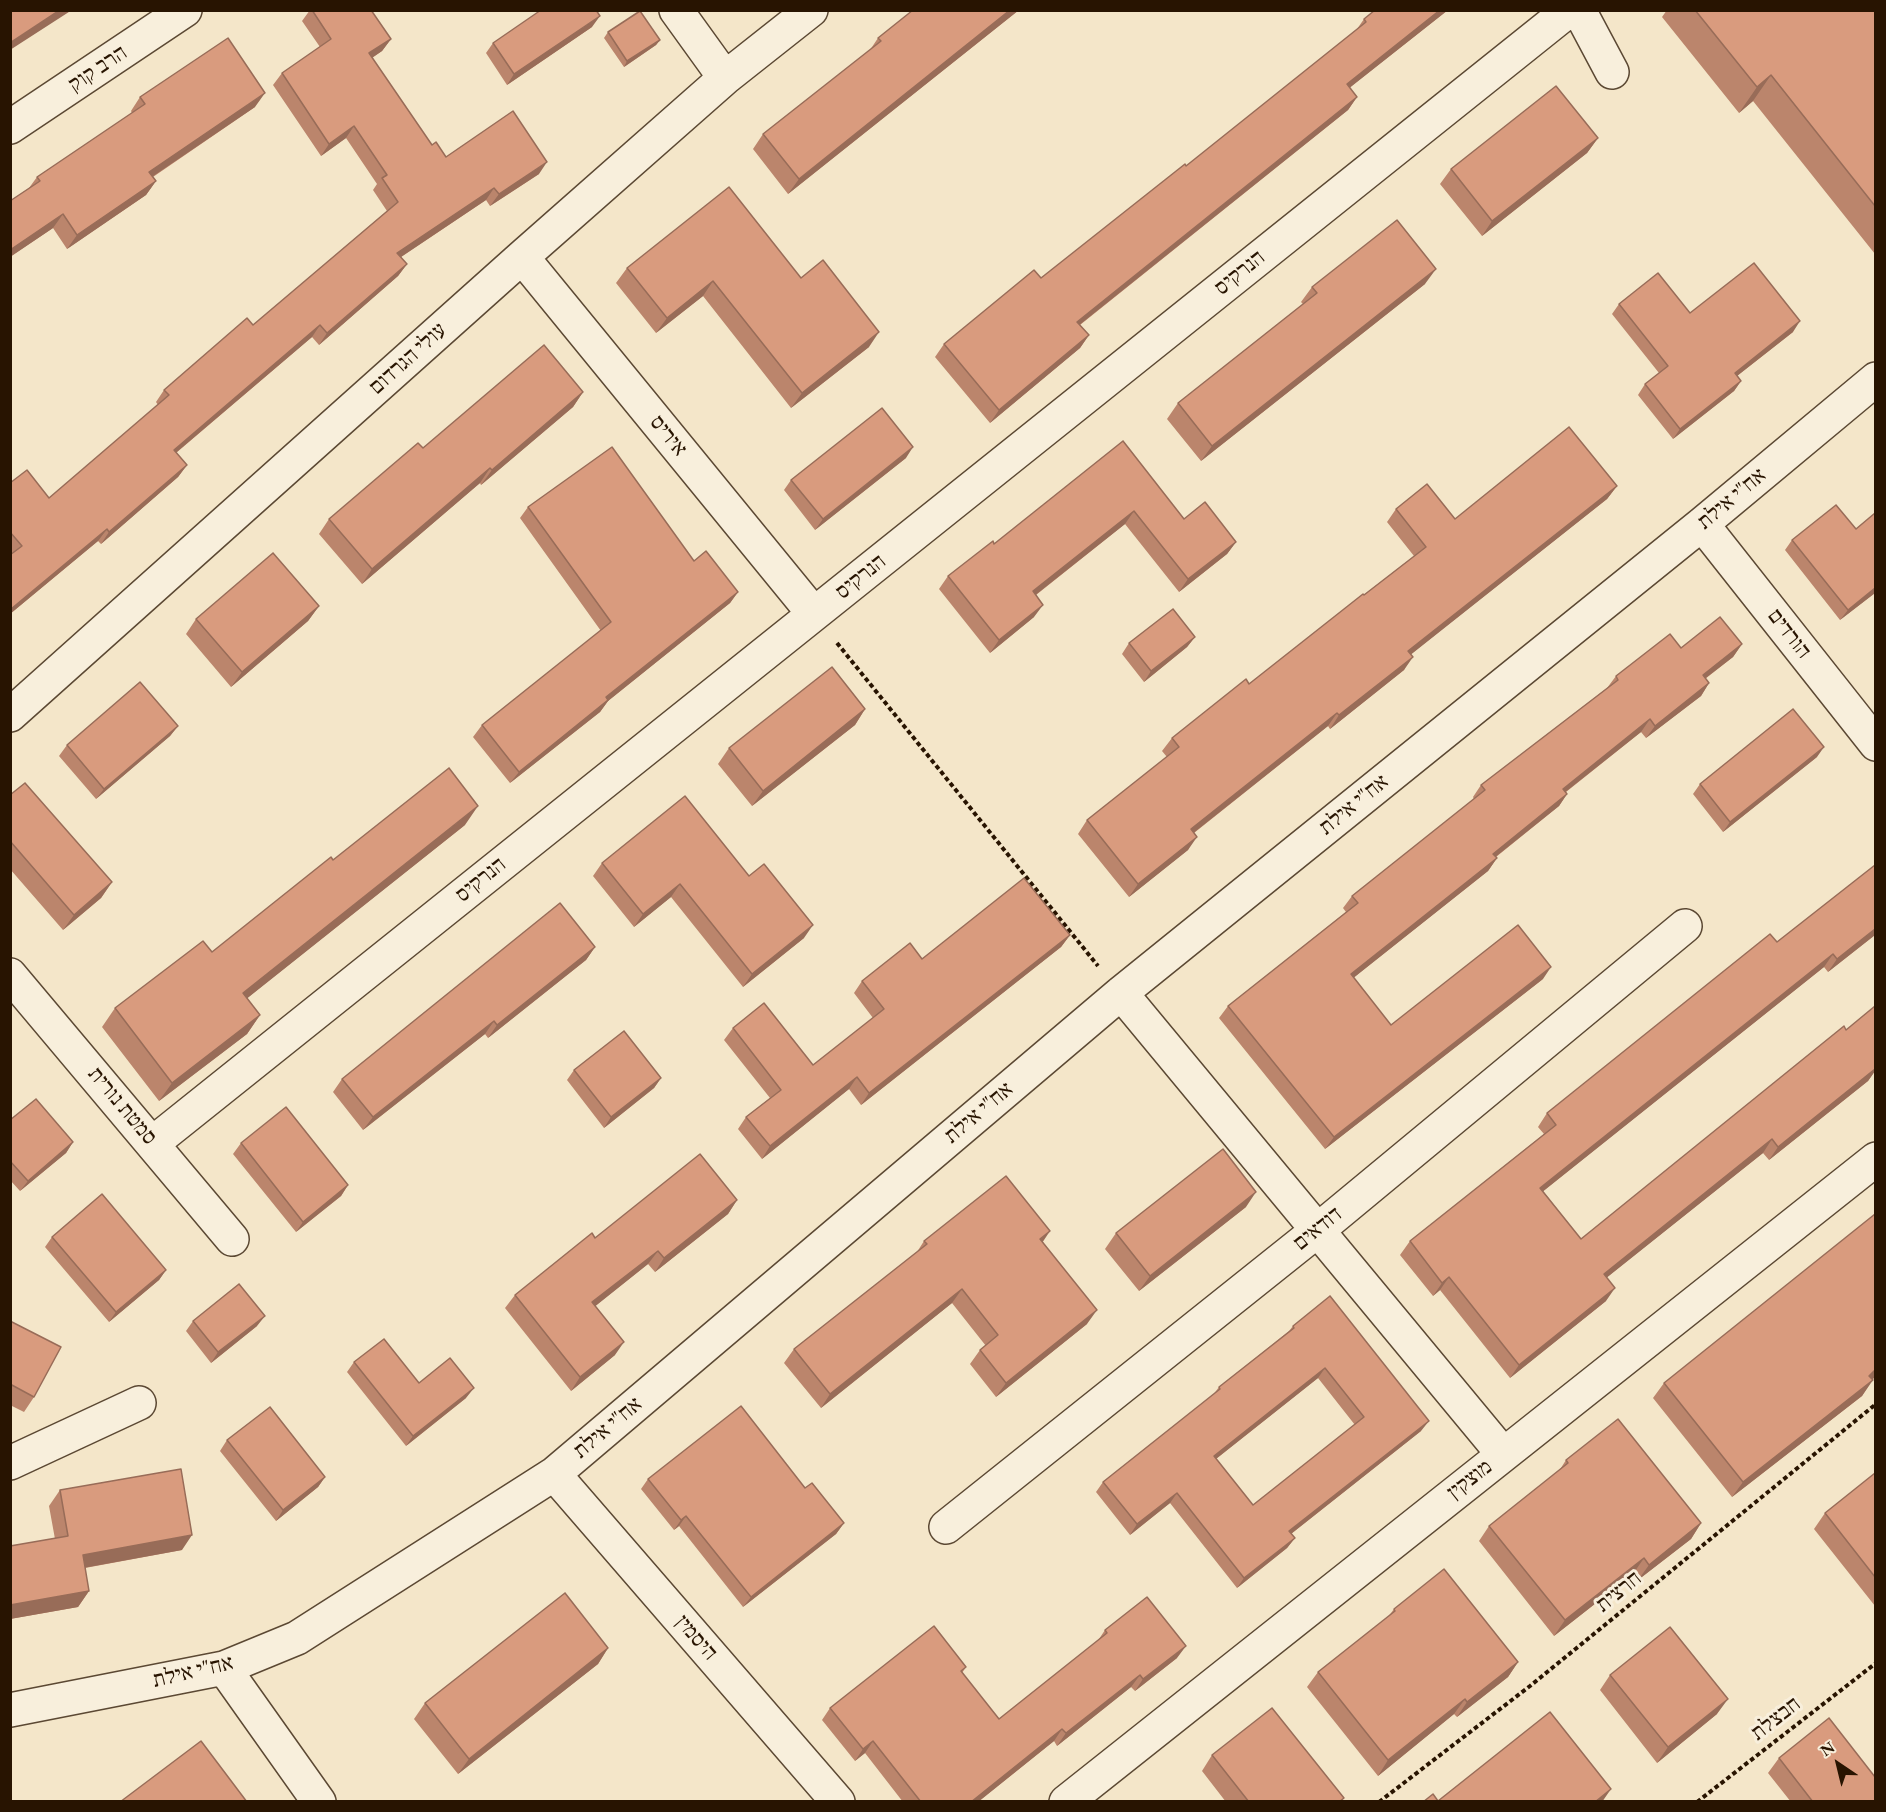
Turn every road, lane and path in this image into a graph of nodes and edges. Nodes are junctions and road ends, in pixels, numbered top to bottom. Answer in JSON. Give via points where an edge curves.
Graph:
{"nodes":[{"id":1,"x":184,"y":10,"type":"edge"},
{"id":2,"x":676,"y":10,"type":"edge"},
{"id":3,"x":811,"y":10,"type":"edge"},
{"id":4,"x":1569,"y":10,"type":"edge"},
{"id":5,"x":1579,"y":10,"type":"edge"},
{"id":6,"x":1612,"y":72,"type":"dead end"},
{"id":7,"x":725,"y":78,"type":"junction"},
{"id":8,"x":10,"y":127,"type":"edge"},
{"id":9,"x":522,"y":257,"type":"junction"},
{"id":10,"x":1875,"y":379,"type":"edge"},
{"id":11,"x":1702,"y":524,"type":"junction"},
{"id":12,"x":814,"y":614,"type":"junction"},
{"id":13,"x":10,"y":715,"type":"edge"},
{"id":14,"x":1875,"y":744,"type":"edge"},
{"id":15,"x":1685,"y":926,"type":"dead end"},
{"id":16,"x":10,"y":975,"type":"edge"},
{"id":17,"x":1121,"y":993,"type":"junction"},
{"id":18,"x":153,"y":1143,"type":"junction"},
{"id":19,"x":1875,"y":1159,"type":"edge"},
{"id":20,"x":1317,"y":1230,"type":"junction"},
{"id":21,"x":232,"y":1239,"type":"dead end"},
{"id":22,"x":139,"y":1403,"type":"dead end"},
{"id":23,"x":1875,"y":1404,"type":"edge"},
{"id":24,"x":1503,"y":1454,"type":"junction"},
{"id":25,"x":10,"y":1463,"type":"edge"},
{"id":26,"x":554,"y":1474,"type":"junction"},
{"id":27,"x":946,"y":1527,"type":"dead end"},
{"id":28,"x":1875,"y":1663,"type":"edge"},
{"id":29,"x":224,"y":1668,"type":"junction"},
{"id":30,"x":10,"y":1710,"type":"edge"},
{"id":31,"x":318,"y":1802,"type":"edge"},
{"id":32,"x":838,"y":1802,"type":"edge"},
{"id":33,"x":1066,"y":1802,"type":"edge"},
{"id":34,"x":1379,"y":1802,"type":"edge"},
{"id":35,"x":1696,"y":1802,"type":"edge"}],
"edges":[{"from":1,"to":8,"type":"street","name":"הרב קוק"},
{"from":2,"to":7,"type":"street"},
{"from":3,"to":7,"type":"street","name":"עולי הגרדום"},
{"from":4,"to":12,"type":"street","name":"הנרקיס"},
{"from":5,"to":6,"type":"street"},
{"from":7,"to":9,"type":"street","name":"עולי הגרדום"},
{"from":9,"to":12,"type":"street","name":"איריס"},
{"from":9,"to":13,"type":"street","name":"עולי הגרדום"},
{"from":10,"to":11,"type":"street","name":"אח\"י אילת"},
{"from":11,"to":14,"type":"street","name":"הורדים"},
{"from":11,"to":17,"type":"street","name":"אח\"י אילת"},
{"from":12,"to":17,"type":"path"},
{"from":12,"to":18,"type":"street","name":"הנרקיס"},
{"from":15,"to":20,"type":"street","name":"דודאים"},
{"from":16,"to":18,"type":"street","name":"סמטת נורית"},
{"from":17,"to":20,"type":"street"},
{"from":17,"to":26,"type":"street","name":"אח\"י אילת"},
{"from":18,"to":21,"type":"street","name":"סמטת נורית"},
{"from":19,"to":24,"type":"street","name":"מוצקין"},
{"from":20,"to":24,"type":"street"},
{"from":20,"to":27,"type":"street","name":"דודאים"},
{"from":22,"to":25,"type":"street"},
{"from":23,"to":34,"type":"path","name":"חרצית","via":[[1530,1686]]},
{"from":24,"to":33,"type":"street","name":"מוצקין"},
{"from":26,"to":29,"type":"street","name":"אח\"י אילת","via":[[297,1638]]},
{"from":26,"to":32,"type":"street","name":"היסמין"},
{"from":28,"to":35,"type":"path","name":"חבצלת"},
{"from":29,"to":30,"type":"street","name":"אח\"י אילת"},
{"from":29,"to":31,"type":"street"}]}
